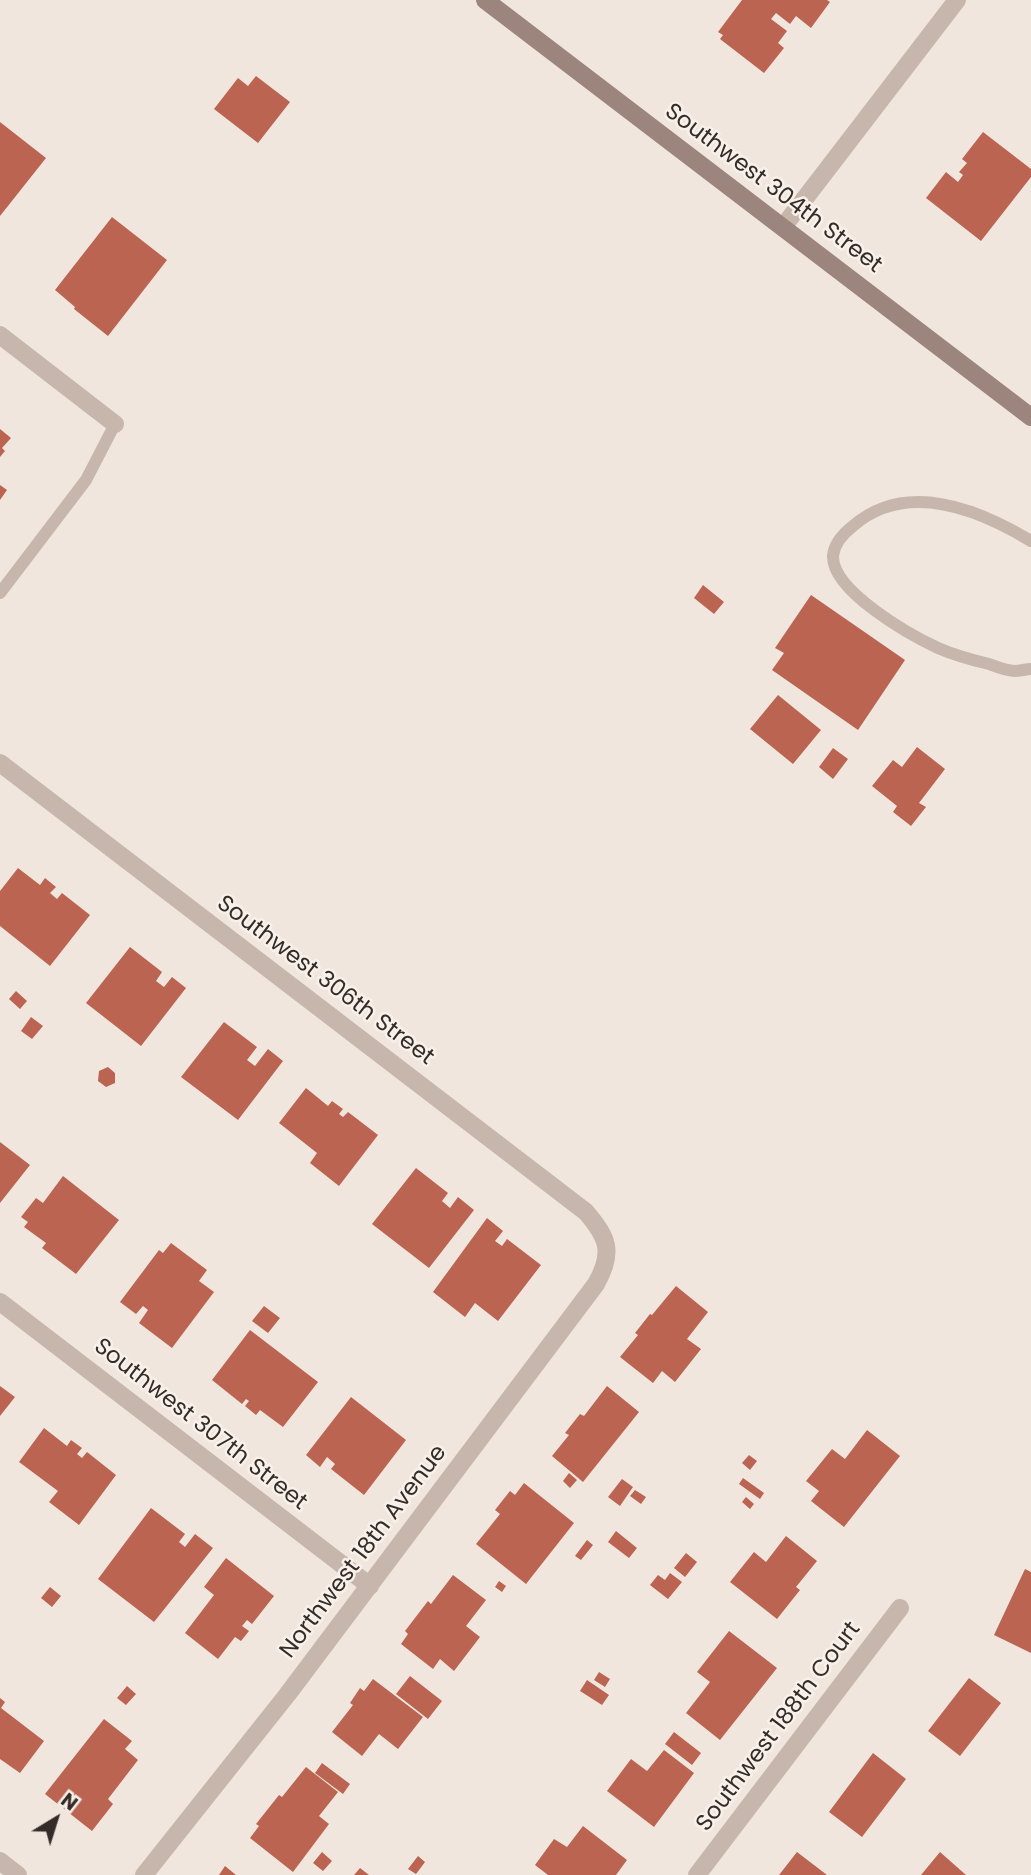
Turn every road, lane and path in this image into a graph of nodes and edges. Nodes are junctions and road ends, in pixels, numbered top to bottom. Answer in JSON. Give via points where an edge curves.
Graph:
{"nodes":[{"id":1,"x":485,"y":0,"type":"edge"},
{"id":2,"x":957,"y":0,"type":"edge"},
{"id":3,"x":783,"y":227,"type":"junction"},
{"id":4,"x":0,"y":335,"type":"edge"},
{"id":5,"x":1031,"y":417,"type":"edge"},
{"id":6,"x":115,"y":424,"type":"joint"},
{"id":7,"x":1031,"y":541,"type":"edge"},
{"id":8,"x":0,"y":593,"type":"edge"},
{"id":9,"x":1031,"y":668,"type":"edge"},
{"id":10,"x":0,"y":763,"type":"edge"},
{"id":11,"x":607,"y":1249,"type":"joint"},
{"id":12,"x":0,"y":1302,"type":"edge"},
{"id":13,"x":370,"y":1586,"type":"junction"},
{"id":14,"x":900,"y":1608,"type":"dead end"},
{"id":15,"x":0,"y":1861,"type":"edge"},
{"id":16,"x":18,"y":1875,"type":"edge"},
{"id":17,"x":144,"y":1875,"type":"edge"},
{"id":18,"x":697,"y":1875,"type":"edge"}],
"edges":[{"from":1,"to":3,"type":"street","name":"Southwest 304th Street"},
{"from":2,"to":3,"type":"street"},
{"from":3,"to":5,"type":"street","name":"Southwest 304th Street"},
{"from":4,"to":6,"type":"street"},
{"from":6,"to":8,"type":"lane","via":[[86,480]]},
{"from":7,"to":9,"type":"lane","via":[[965,509],[902,501],[863,517],[841,536],[833,555],[837,576],[895,625],[978,661],[1014,671]]},
{"from":10,"to":11,"type":"street","name":"Southwest 306th Street","via":[[586,1212],[601,1231]]},
{"from":11,"to":13,"type":"street","name":"Northwest 18th Avenue","via":[[606,1267],[596,1284]]},
{"from":12,"to":13,"type":"street","name":"Southwest 307th Street"},
{"from":13,"to":17,"type":"street","name":"Northwest 18th Avenue"},
{"from":14,"to":18,"type":"street","name":"Southwest 188th Court"},
{"from":15,"to":16,"type":"street"}]}
